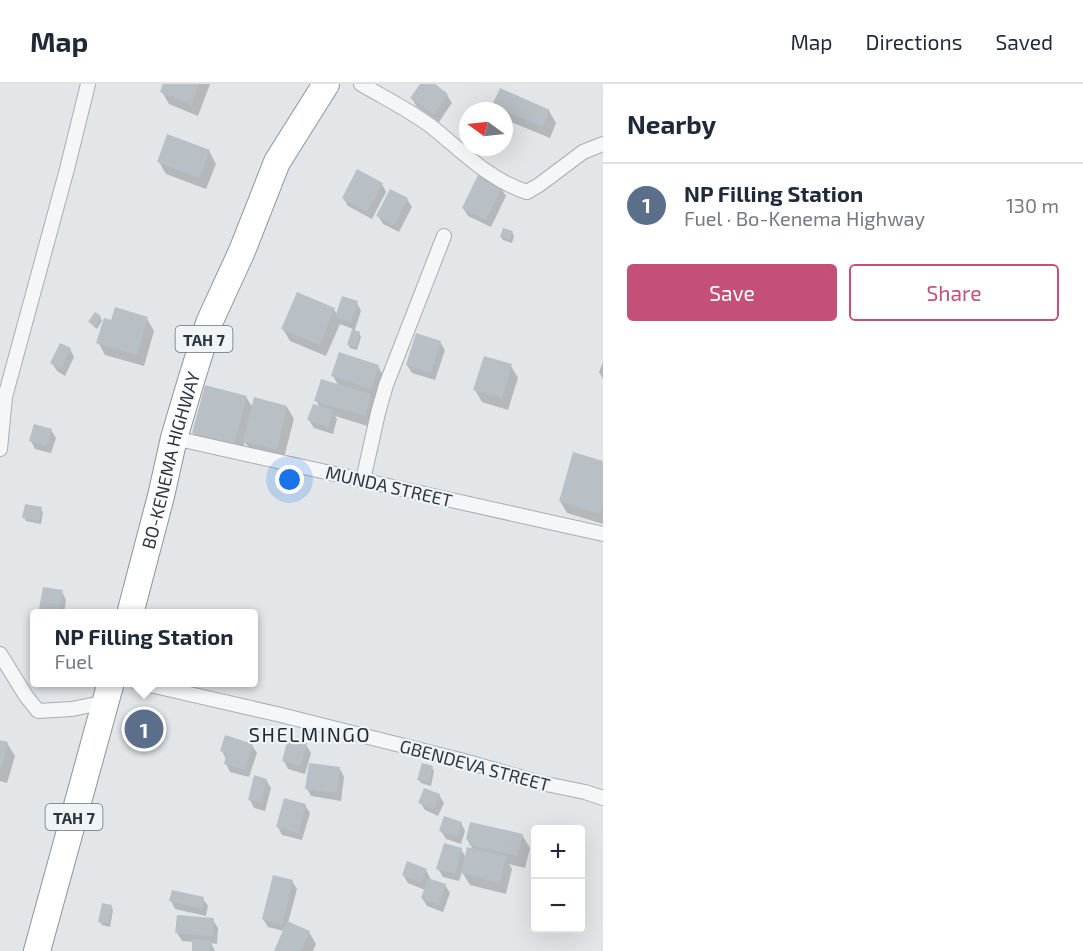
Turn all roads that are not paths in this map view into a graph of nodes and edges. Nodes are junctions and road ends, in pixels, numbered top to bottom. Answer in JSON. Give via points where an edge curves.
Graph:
{"nodes":[{"id":1,"x":88,"y":84,"type":"edge"},
{"id":2,"x":326,"y":84,"type":"edge"},
{"id":3,"x":361,"y":84,"type":"edge"},
{"id":4,"x":603,"y":144,"type":"edge"},
{"id":5,"x":444,"y":236,"type":"dead end"},
{"id":6,"x":174,"y":438,"type":"junction"},
{"id":7,"x":0,"y":449,"type":"edge"},
{"id":8,"x":363,"y":480,"type":"junction"},
{"id":9,"x":603,"y":534,"type":"edge"},
{"id":10,"x":131,"y":609,"type":"edge"},
{"id":11,"x":0,"y":654,"type":"edge"},
{"id":12,"x":159,"y":687,"type":"edge"},
{"id":13,"x":109,"y":692,"type":"edge"},
{"id":14,"x":603,"y":798,"type":"edge"},
{"id":15,"x":37,"y":951,"type":"edge"}],
"edges":[{"from":1,"to":7,"type":"street","via":[[5,397]]},
{"from":2,"to":6,"type":"highway","name":"BO-KENEMA HIGHWAY","number":"TAH 7","via":[[277,162],[209,323]]},
{"from":3,"to":4,"type":"street","via":[[430,126],[473,162],[510,186],[527,192],[583,152]]},
{"from":5,"to":8,"type":"street","via":[[386,385]]},
{"from":6,"to":8,"type":"street","name":"MUNDA STREET"},
{"from":6,"to":10,"type":"highway","name":"BO-KENEMA HIGHWAY","number":"TAH 7"},
{"from":8,"to":9,"type":"street","name":"MUNDA STREET"},
{"from":11,"to":13,"type":"street","via":[[38,711],[72,709]]},
{"from":12,"to":14,"type":"street","name":"GBENDEVA STREET"},
{"from":13,"to":15,"type":"highway","number":"TAH 7"}]}
